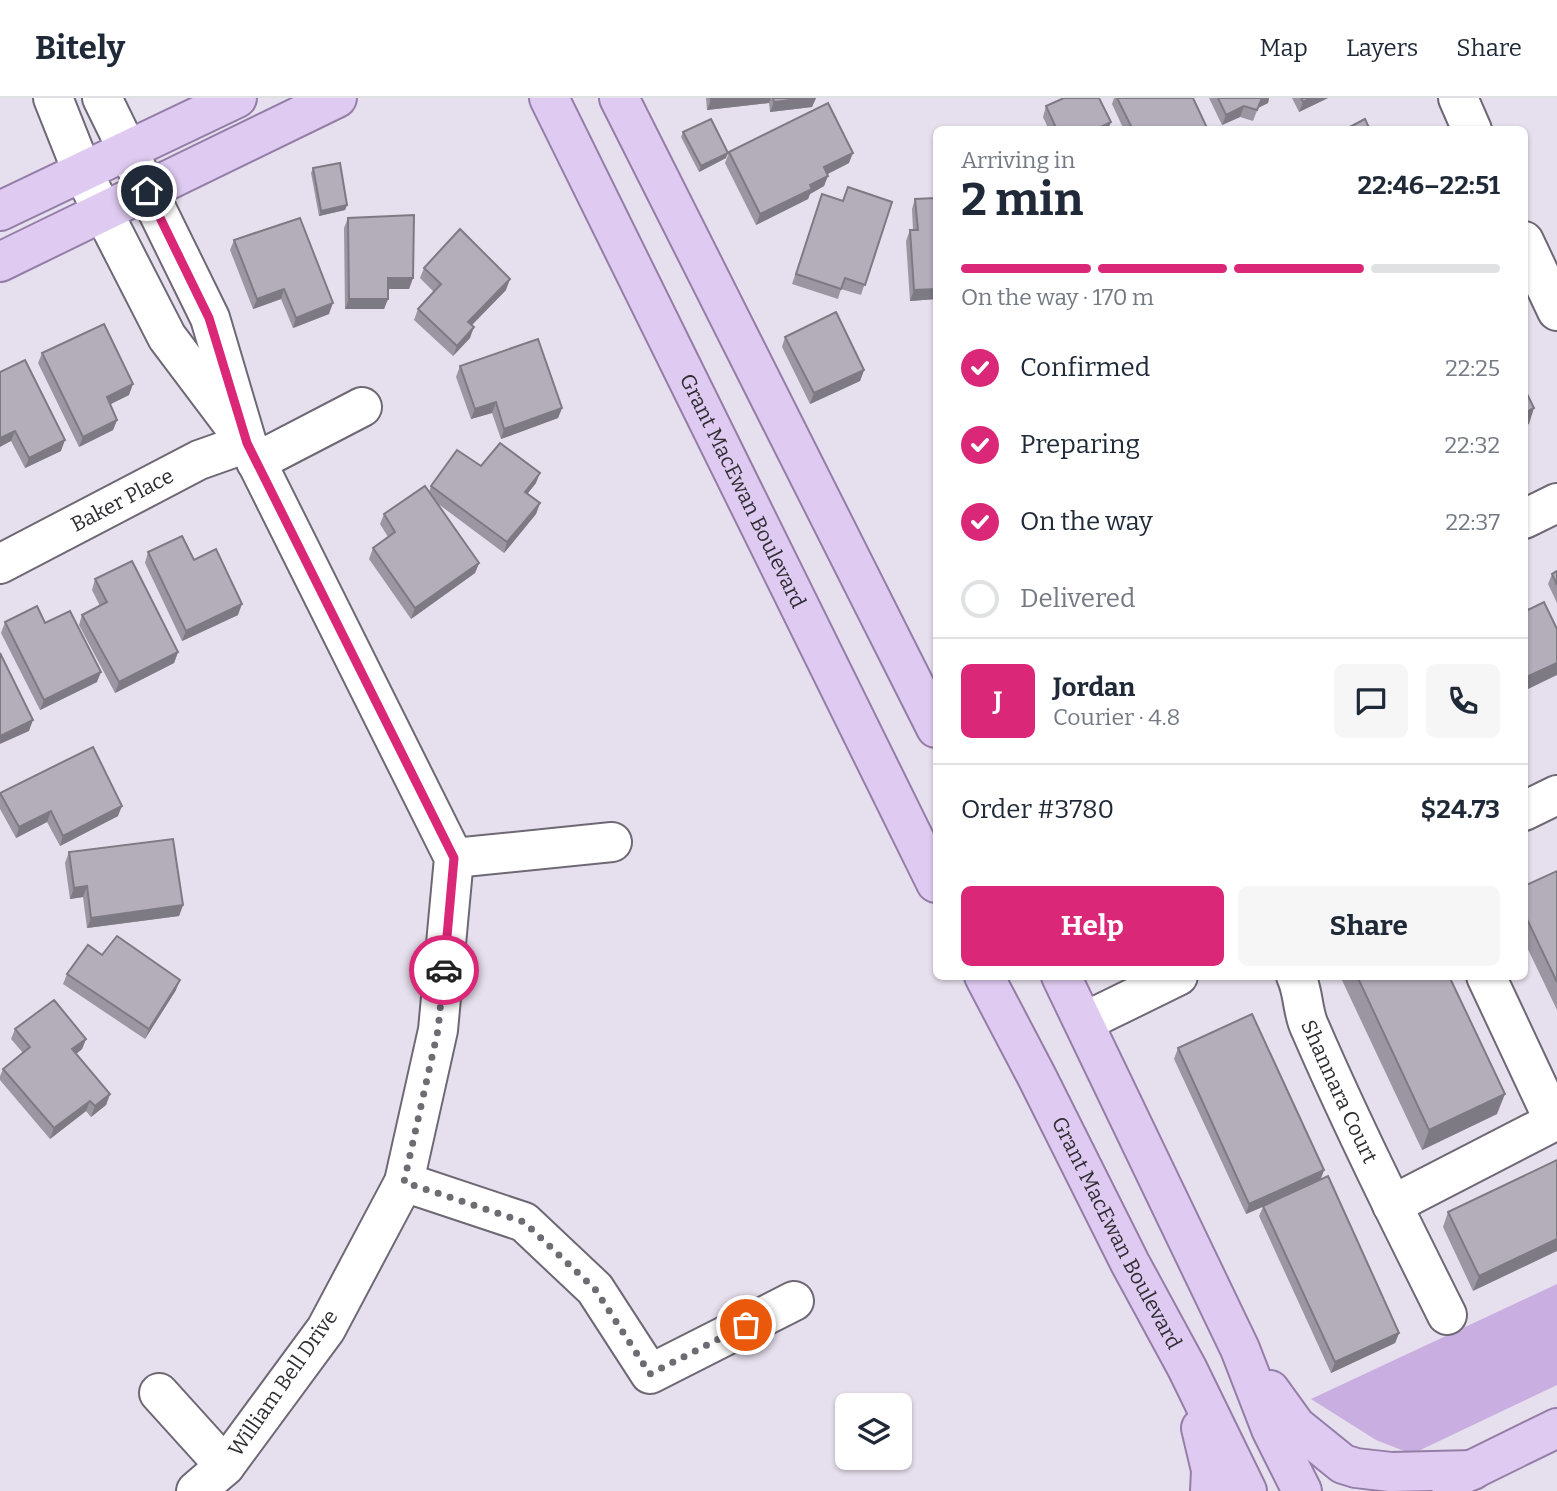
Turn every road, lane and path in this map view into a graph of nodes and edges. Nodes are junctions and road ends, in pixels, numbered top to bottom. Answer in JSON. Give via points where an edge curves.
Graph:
{"nodes":[{"id":1,"x":53,"y":98,"type":"edge"},
{"id":2,"x":102,"y":98,"type":"edge"},
{"id":3,"x":237,"y":98,"type":"edge"},
{"id":4,"x":337,"y":98,"type":"edge"},
{"id":5,"x":550,"y":98,"type":"edge"},
{"id":6,"x":619,"y":98,"type":"edge"},
{"id":7,"x":1458,"y":98,"type":"edge"},
{"id":8,"x":1470,"y":126,"type":"edge"},
{"id":9,"x":128,"y":150,"type":"junction"},
{"id":10,"x":82,"y":171,"type":"junction"},
{"id":11,"x":147,"y":191,"type":"junction"},
{"id":12,"x":0,"y":211,"type":"edge"},
{"id":13,"x":103,"y":212,"type":"junction"},
{"id":14,"x":1528,"y":249,"type":"edge"},
{"id":15,"x":0,"y":262,"type":"edge"},
{"id":16,"x":1557,"y":311,"type":"edge"},
{"id":17,"x":362,"y":407,"type":"dead end"},
{"id":18,"x":251,"y":452,"type":"junction"},
{"id":19,"x":1557,"y":503,"type":"edge"},
{"id":20,"x":1528,"y":517,"type":"edge"},
{"id":21,"x":0,"y":564,"type":"edge"},
{"id":22,"x":933,"y":723,"type":"edge"},
{"id":23,"x":1557,"y":795,"type":"edge"},
{"id":24,"x":1528,"y":809,"type":"edge"},
{"id":25,"x":612,"y":842,"type":"dead end"},
{"id":26,"x":454,"y":858,"type":"junction"},
{"id":27,"x":933,"y":877,"type":"edge"},
{"id":28,"x":986,"y":980,"type":"edge"},
{"id":29,"x":1063,"y":980,"type":"edge"},
{"id":30,"x":1170,"y":980,"type":"edge"},
{"id":31,"x":1269,"y":980,"type":"edge"},
{"id":32,"x":1298,"y":980,"type":"edge"},
{"id":33,"x":1488,"y":980,"type":"edge"},
{"id":34,"x":1084,"y":1022,"type":"junction"},
{"id":35,"x":1308,"y":1024,"type":"junction"},
{"id":36,"x":1555,"y":1121,"type":"edge"},
{"id":37,"x":404,"y":1182,"type":"junction"},
{"id":38,"x":1392,"y":1205,"type":"junction"},
{"id":39,"x":794,"y":1301,"type":"dead end"},
{"id":40,"x":1447,"y":1315,"type":"dead end"},
{"id":41,"x":1240,"y":1349,"type":"junction"},
{"id":42,"x":1187,"y":1368,"type":"junction"},
{"id":43,"x":159,"y":1394,"type":"dead end"},
{"id":44,"x":1557,"y":1428,"type":"edge"},
{"id":45,"x":225,"y":1466,"type":"junction"},
{"id":46,"x":1473,"y":1470,"type":"junction"},
{"id":47,"x":196,"y":1491,"type":"edge"},
{"id":48,"x":1210,"y":1491,"type":"edge"},
{"id":49,"x":1247,"y":1491,"type":"edge"},
{"id":50,"x":1301,"y":1491,"type":"edge"},
{"id":51,"x":1429,"y":1491,"type":"edge"}],
"edges":[{"from":1,"to":10,"type":"street"},
{"from":2,"to":9,"type":"street"},
{"from":3,"to":9,"type":"main road"},
{"from":4,"to":11,"type":"main road"},
{"from":5,"to":27,"type":"main road","name":"Grant MacEwan Boulevard"},
{"from":6,"to":22,"type":"main road"},
{"from":7,"to":8,"type":"street"},
{"from":9,"to":10,"type":"main road"},
{"from":9,"to":11,"type":"street"},
{"from":10,"to":12,"type":"main road"},
{"from":10,"to":13,"type":"street"},
{"from":11,"to":13,"type":"main road"},
{"from":11,"to":18,"type":"street","via":[[209,318]]},
{"from":13,"to":15,"type":"main road"},
{"from":13,"to":18,"type":"street","via":[[167,337]]},
{"from":14,"to":16,"type":"street"},
{"from":17,"to":18,"type":"street"},
{"from":18,"to":21,"type":"street","name":"Baker Place","via":[[200,460]]},
{"from":18,"to":26,"type":"street"},
{"from":19,"to":20,"type":"street"},
{"from":23,"to":24,"type":"street"},
{"from":25,"to":26,"type":"street"},
{"from":26,"to":37,"type":"street","name":"William Bell Drive","via":[[438,1030]]},
{"from":28,"to":42,"type":"main road","name":"Grant MacEwan Boulevard"},
{"from":29,"to":34,"type":"main road"},
{"from":30,"to":34,"type":"street"},
{"from":31,"to":35,"type":"street","via":[[1279,998]]},
{"from":32,"to":35,"type":"street","name":"Shannara Court"},
{"from":33,"to":36,"type":"street"},
{"from":34,"to":41,"type":"main road"},
{"from":35,"to":38,"type":"street","name":"Shannara Court"},
{"from":36,"to":38,"type":"street"},
{"from":37,"to":39,"type":"street","via":[[524,1222],[595,1289],[650,1374]]},
{"from":37,"to":45,"type":"street","name":"William Bell Drive","via":[[326,1329]]},
{"from":38,"to":40,"type":"street","name":"Shannara Court"},
{"from":41,"to":46,"type":"main road","via":[[1296,1426],[1343,1464],[1391,1472]]},
{"from":41,"to":50,"type":"main road","via":[[1270,1429]]},
{"from":42,"to":48,"type":"main road","via":[[1211,1470]]},
{"from":42,"to":49,"type":"main road","name":"Grant MacEwan Boulevard"},
{"from":43,"to":45,"type":"street","name":"William Bell Drive"},
{"from":44,"to":46,"type":"main road"},
{"from":45,"to":47,"type":"street","name":"William Bell Drive"},
{"from":46,"to":51,"type":"main road"}]}
